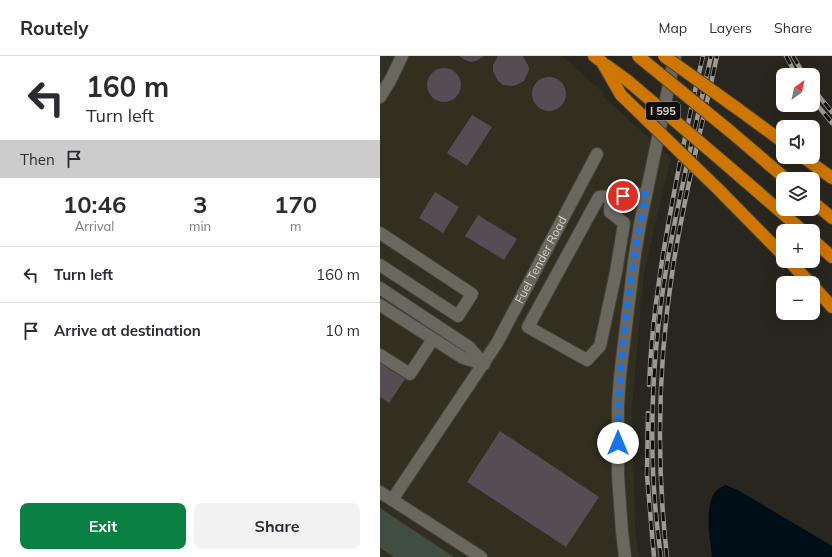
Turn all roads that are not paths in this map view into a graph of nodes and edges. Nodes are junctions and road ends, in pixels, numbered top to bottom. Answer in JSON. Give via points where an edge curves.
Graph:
{"nodes":[{"id":1,"x":402,"y":56,"type":"edge"},
{"id":2,"x":638,"y":56,"type":"edge"},
{"id":3,"x":664,"y":56,"type":"edge"},
{"id":4,"x":676,"y":56,"type":"edge"},
{"id":5,"x":598,"y":59,"type":"edge"},
{"id":6,"x":380,"y":97,"type":"edge"},
{"id":7,"x":776,"y":137,"type":"edge"},
{"id":8,"x":597,"y":154,"type":"dead end"},
{"id":9,"x":813,"y":164,"type":"edge"},
{"id":10,"x":778,"y":172,"type":"edge"},
{"id":11,"x":832,"y":178,"type":"edge"},
{"id":12,"x":646,"y":194,"type":"junction"},
{"id":13,"x":610,"y":196,"type":"junction"},
{"id":14,"x":820,"y":208,"type":"edge"},
{"id":15,"x":832,"y":218,"type":"edge"},
{"id":16,"x":795,"y":224,"type":"edge"},
{"id":17,"x":381,"y":235,"type":"edge"},
{"id":18,"x":820,"y":246,"type":"edge"},
{"id":19,"x":776,"y":248,"type":"edge"},
{"id":20,"x":832,"y":257,"type":"edge"},
{"id":21,"x":380,"y":265,"type":"edge"},
{"id":22,"x":796,"y":268,"type":"edge"},
{"id":23,"x":803,"y":276,"type":"edge"},
{"id":24,"x":380,"y":288,"type":"edge"},
{"id":25,"x":820,"y":294,"type":"edge"},
{"id":26,"x":380,"y":305,"type":"edge"},
{"id":27,"x":832,"y":307,"type":"edge"},
{"id":28,"x":433,"y":339,"type":"junction"},
{"id":29,"x":380,"y":355,"type":"edge"},
{"id":30,"x":484,"y":364,"type":"junction"},
{"id":31,"x":380,"y":492,"type":"edge"},
{"id":32,"x":392,"y":500,"type":"junction"},
{"id":33,"x":481,"y":557,"type":"edge"},
{"id":34,"x":625,"y":557,"type":"edge"}],
"edges":[{"from":1,"to":6,"type":"street"},
{"from":2,"to":10,"type":"highway","number":"I 595","bridge":true},
{"from":3,"to":7,"type":"highway","bridge":true},
{"from":4,"to":12,"type":"street"},
{"from":5,"to":16,"type":"highway","number":"I 595","bridge":true,"via":[[628,81]]},
{"from":5,"to":19,"type":"highway","bridge":true,"via":[[621,95]]},
{"from":8,"to":30,"type":"street","name":"Fuel Tender Road","via":[[514,313]]},
{"from":9,"to":11,"type":"highway"},
{"from":12,"to":13,"type":"street"},
{"from":12,"to":34,"type":"street","via":[[633,269],[618,405],[618,476]]},
{"from":13,"to":13,"type":"street","via":[[610,212],[624,223],[600,346],[587,360],[528,327],[598,197]]},
{"from":14,"to":15,"type":"highway"},
{"from":17,"to":21,"type":"street","via":[[472,294],[458,316]]},
{"from":18,"to":20,"type":"highway"},
{"from":22,"to":23,"type":"highway"},
{"from":24,"to":30,"type":"street","via":[[469,347]]},
{"from":25,"to":27,"type":"highway"},
{"from":26,"to":28,"type":"street"},
{"from":28,"to":29,"type":"street","via":[[410,374]]},
{"from":28,"to":30,"type":"street","via":[[463,358]]},
{"from":30,"to":32,"type":"street","name":"Fuel Tender Road"},
{"from":31,"to":32,"type":"street"},
{"from":32,"to":33,"type":"street"}]}
